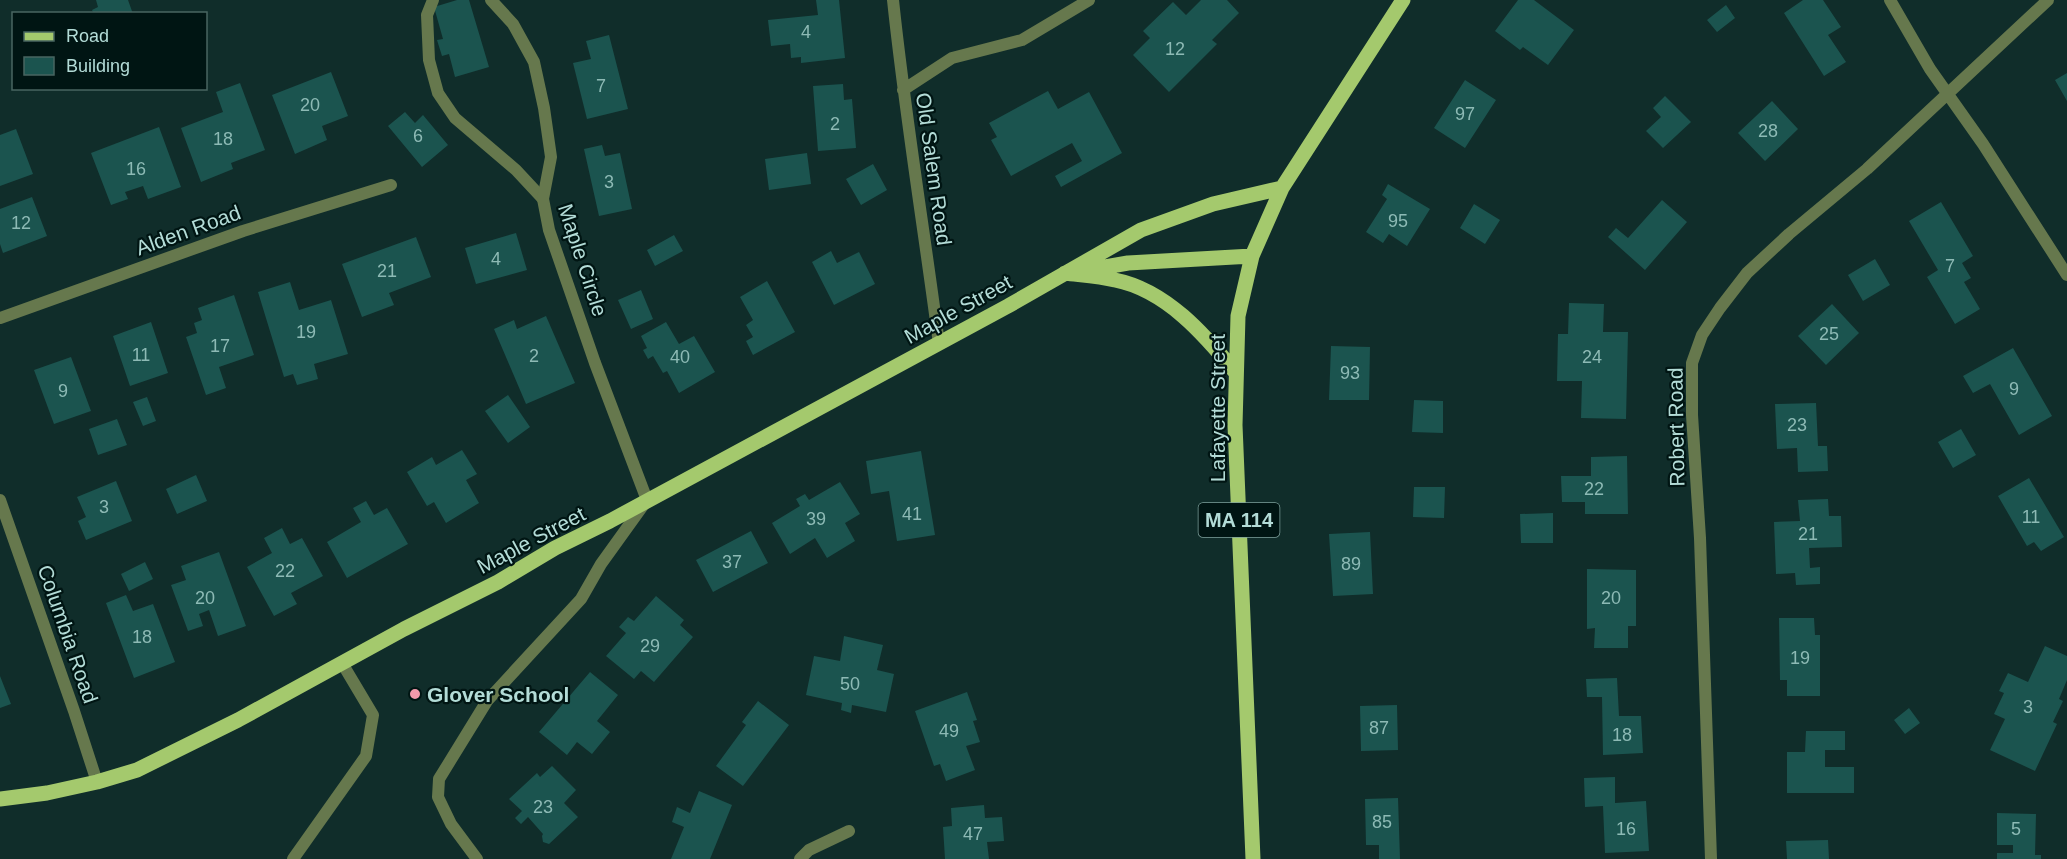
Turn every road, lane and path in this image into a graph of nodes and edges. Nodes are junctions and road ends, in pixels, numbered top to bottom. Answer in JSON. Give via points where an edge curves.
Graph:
{"nodes":[{"id":1,"x":433,"y":0,"type":"edge"},
{"id":2,"x":491,"y":0,"type":"edge"},
{"id":3,"x":893,"y":0,"type":"edge"},
{"id":4,"x":1089,"y":0,"type":"edge"},
{"id":5,"x":1404,"y":0,"type":"edge"},
{"id":6,"x":1890,"y":0,"type":"edge"},
{"id":7,"x":2048,"y":0,"type":"edge"},
{"id":8,"x":903,"y":90,"type":"junction"},
{"id":9,"x":1946,"y":93,"type":"junction"},
{"id":10,"x":391,"y":185,"type":"dead end"},
{"id":11,"x":1282,"y":188,"type":"junction"},
{"id":12,"x":543,"y":199,"type":"junction"},
{"id":13,"x":1252,"y":256,"type":"junction"},
{"id":14,"x":1065,"y":273,"type":"junction"},
{"id":15,"x":2067,"y":275,"type":"edge"},
{"id":16,"x":0,"y":318,"type":"edge"},
{"id":17,"x":939,"y":344,"type":"junction"},
{"id":18,"x":1236,"y":373,"type":"junction"},
{"id":19,"x":0,"y":500,"type":"edge"},
{"id":20,"x":647,"y":500,"type":"junction"},
{"id":21,"x":342,"y":663,"type":"junction"},
{"id":22,"x":97,"y":782,"type":"junction"},
{"id":23,"x":0,"y":799,"type":"edge"},
{"id":24,"x":849,"y":831,"type":"dead end"},
{"id":25,"x":293,"y":859,"type":"edge"},
{"id":26,"x":477,"y":859,"type":"edge"},
{"id":27,"x":800,"y":859,"type":"edge"},
{"id":28,"x":1253,"y":859,"type":"edge"},
{"id":29,"x":1711,"y":859,"type":"edge"}],
"edges":[{"from":1,"to":12,"type":"street","via":[[427,15],[429,60],[438,93],[455,118],[516,170]]},
{"from":2,"to":12,"type":"street","name":"Maple Circle","via":[[513,24],[534,62],[551,156]]},
{"from":3,"to":8,"type":"street","name":"Old Salem Road"},
{"from":4,"to":8,"type":"street","via":[[1022,40],[952,58]]},
{"from":5,"to":11,"type":"main road","name":"Lafayette Street","number":"MA 114"},
{"from":6,"to":9,"type":"street"},
{"from":7,"to":9,"type":"street","name":"Robert Road"},
{"from":8,"to":17,"type":"street","name":"Old Salem Road"},
{"from":9,"to":15,"type":"street"},
{"from":9,"to":29,"type":"street","name":"Robert Road","via":[[1867,169],[1748,273],[1702,335],[1692,363]]},
{"from":10,"to":16,"type":"street","name":"Alden Road","via":[[243,231]]},
{"from":11,"to":13,"type":"main road","name":"Lafayette Street","number":"MA 114"},
{"from":11,"to":14,"type":"main road","name":"Maple Street","via":[[1213,204],[1141,230]]},
{"from":12,"to":20,"type":"street","name":"Maple Circle","via":[[549,230]]},
{"from":13,"to":14,"type":"main road","name":"Maple Street","via":[[1128,263]]},
{"from":13,"to":18,"type":"main road","name":"Lafayette Street","number":"MA 114","via":[[1239,316]]},
{"from":14,"to":17,"type":"main road","name":"Maple Street"},
{"from":14,"to":18,"type":"main road","via":[[1117,280],[1153,294],[1208,338]]},
{"from":17,"to":20,"type":"main road","name":"Maple Street"},
{"from":18,"to":28,"type":"main road","name":"Lafayette Street","number":"MA 114"},
{"from":19,"to":22,"type":"street","name":"Columbia Road"},
{"from":20,"to":21,"type":"main road","name":"Maple Street"},
{"from":20,"to":26,"type":"street","via":[[581,599],[487,701],[439,779],[438,797],[451,824]]},
{"from":21,"to":22,"type":"main road","name":"Maple Street","via":[[138,770]]},
{"from":21,"to":25,"type":"street","via":[[373,715],[366,756]]},
{"from":22,"to":23,"type":"main road","name":"Maple Street"},
{"from":24,"to":27,"type":"street","via":[[809,850]]}]}
